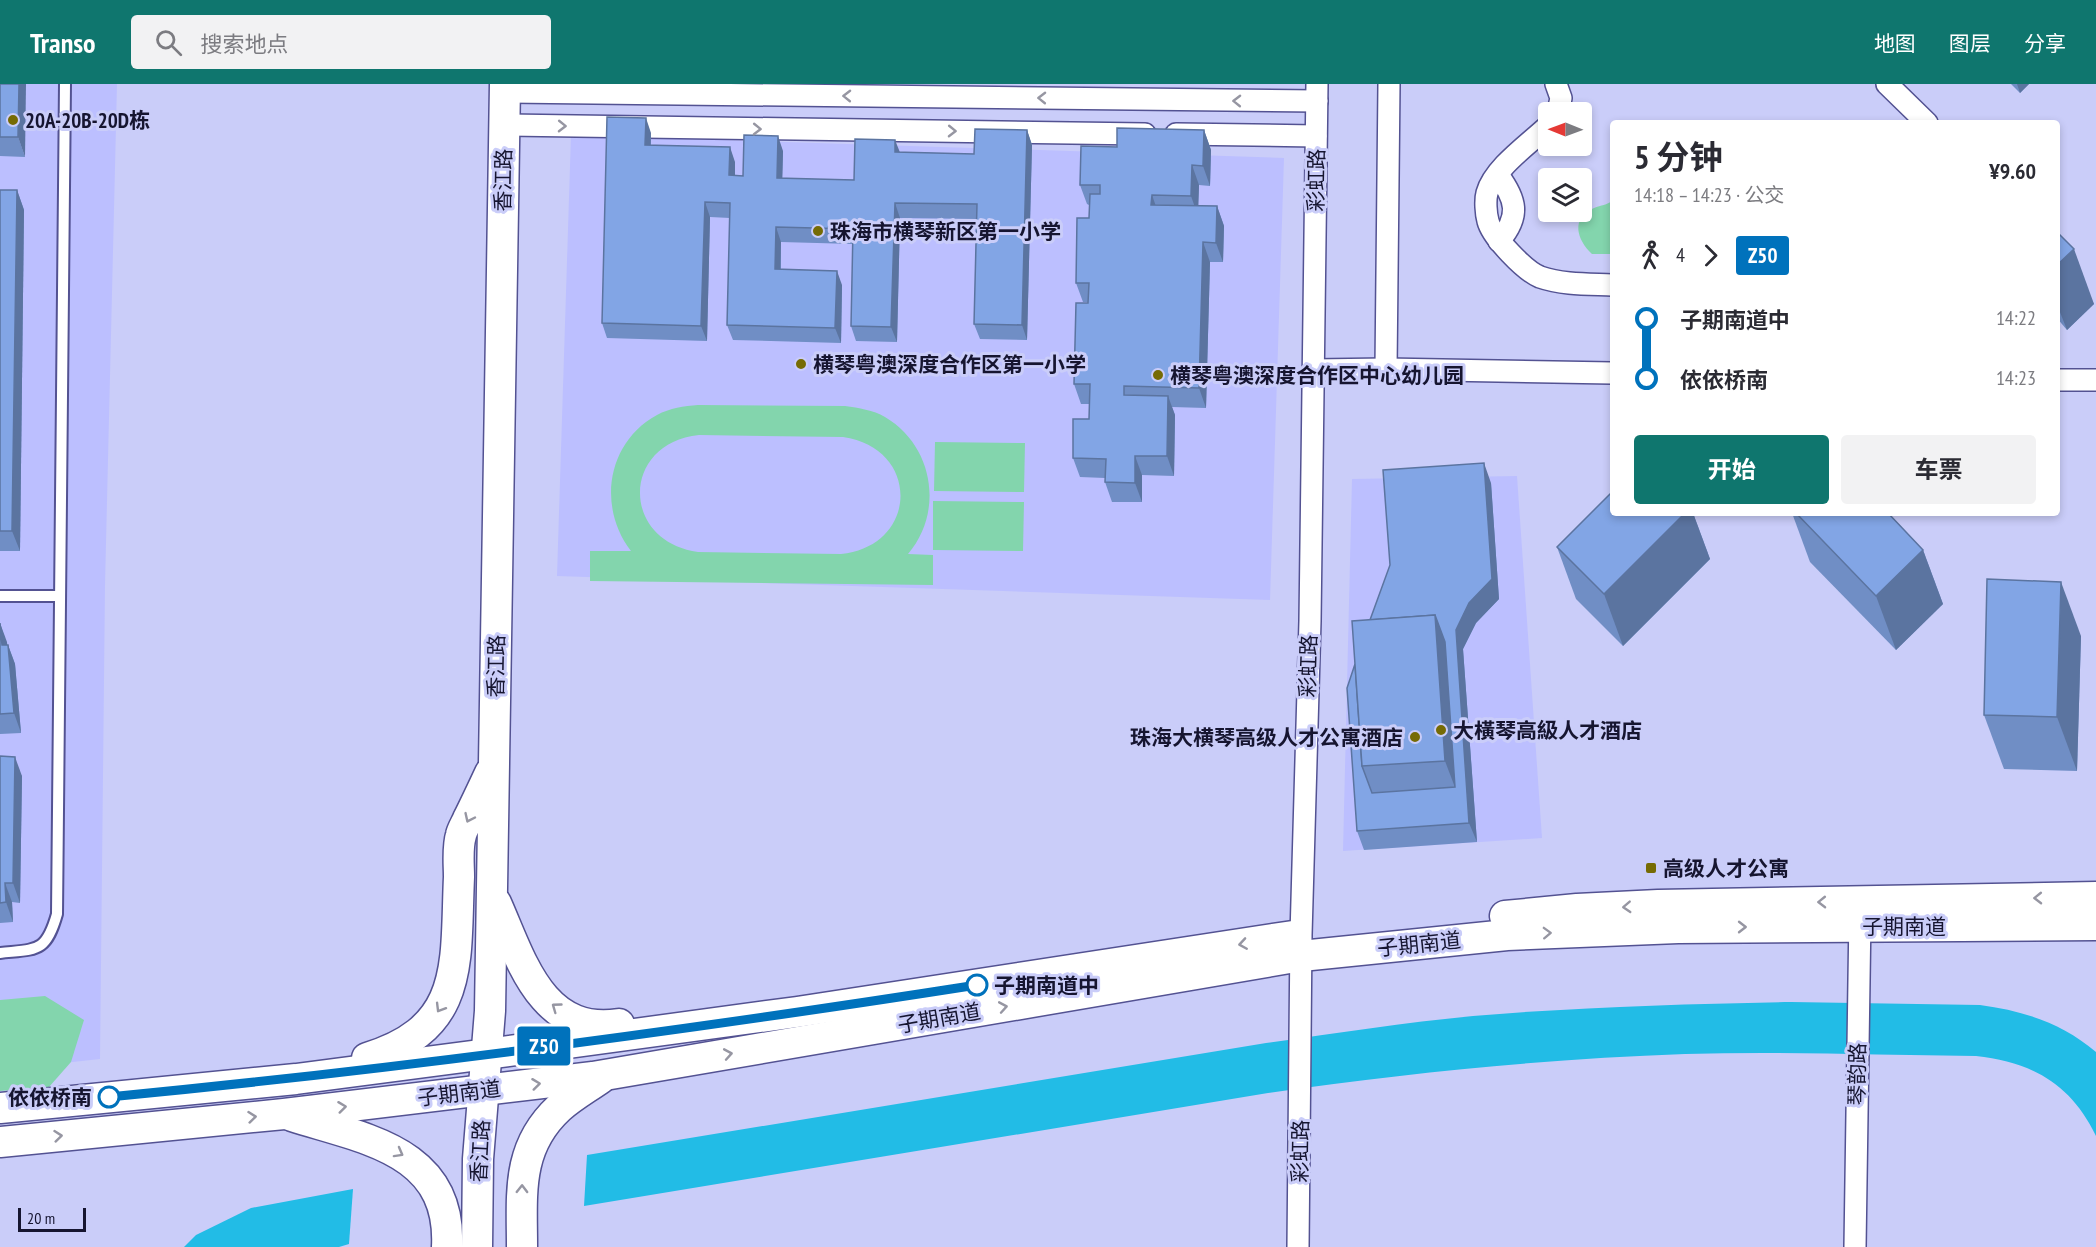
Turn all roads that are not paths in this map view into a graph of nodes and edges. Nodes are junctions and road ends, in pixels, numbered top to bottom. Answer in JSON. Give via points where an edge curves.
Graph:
{"nodes":[{"id":1,"x":65,"y":84,"type":"edge"},
{"id":2,"x":1389,"y":84,"type":"edge"},
{"id":3,"x":1556,"y":84,"type":"edge"},
{"id":4,"x":1887,"y":84,"type":"edge"},
{"id":5,"x":504,"y":88,"type":"edge"},
{"id":6,"x":592,"y":89,"type":"edge"},
{"id":7,"x":1317,"y":93,"type":"edge"},
{"id":8,"x":1560,"y":102,"type":"edge"},
{"id":9,"x":1924,"y":120,"type":"edge"},
{"id":10,"x":504,"y":125,"type":"junction"},
{"id":11,"x":1538,"y":135,"type":"edge"},
{"id":12,"x":1316,"y":136,"type":"junction"},
{"id":13,"x":1610,"y":285,"type":"edge"},
{"id":14,"x":1386,"y":369,"type":"junction"},
{"id":15,"x":1314,"y":370,"type":"junction"},
{"id":16,"x":1610,"y":372,"type":"edge"},
{"id":17,"x":2060,"y":380,"type":"edge"},
{"id":18,"x":2096,"y":381,"type":"edge"},
{"id":19,"x":0,"y":596,"type":"edge"},
{"id":20,"x":60,"y":596,"type":"junction"},
{"id":21,"x":494,"y":765,"type":"junction"},
{"id":22,"x":492,"y":894,"type":"junction"},
{"id":23,"x":2096,"y":897,"type":"edge"},
{"id":24,"x":1859,"y":914,"type":"junction"},
{"id":25,"x":2096,"y":925,"type":"edge"},
{"id":26,"x":1301,"y":945,"type":"junction"},
{"id":27,"x":0,"y":953,"type":"edge"},
{"id":28,"x":797,"y":1012,"type":"junction"},
{"id":29,"x":487,"y":1054,"type":"junction"},
{"id":30,"x":605,"y":1075,"type":"junction"},
{"id":31,"x":296,"y":1079,"type":"junction"},
{"id":32,"x":484,"y":1090,"type":"junction"},
{"id":33,"x":0,"y":1108,"type":"edge"},
{"id":34,"x":284,"y":1114,"type":"junction"},
{"id":35,"x":0,"y":1142,"type":"edge"},
{"id":36,"x":447,"y":1247,"type":"edge"},
{"id":37,"x":477,"y":1247,"type":"edge"},
{"id":38,"x":522,"y":1247,"type":"edge"},
{"id":39,"x":1298,"y":1247,"type":"edge"},
{"id":40,"x":1855,"y":1247,"type":"edge"}],
"edges":[{"from":1,"to":20,"type":"lane"},
{"from":2,"to":14,"type":"street"},
{"from":3,"to":8,"type":"street"},
{"from":4,"to":9,"type":"street"},
{"from":5,"to":6,"type":"street"},
{"from":5,"to":10,"type":"street","name":"香江路"},
{"from":7,"to":6,"type":"street","one_way":true,"via":[[1269,97]]},
{"from":7,"to":12,"type":"street","name":"彩虹路"},
{"from":10,"to":12,"type":"street","one_way":true},
{"from":10,"to":21,"type":"street","name":"香江路"},
{"from":11,"to":13,"type":"street","via":[[1506,164],[1486,194],[1488,222],[1499,241],[1537,276],[1557,282]]},
{"from":12,"to":15,"type":"street","name":"彩虹路"},
{"from":14,"to":15,"type":"street"},
{"from":14,"to":16,"type":"street"},
{"from":15,"to":26,"type":"street","name":"彩虹路"},
{"from":17,"to":18,"type":"street"},
{"from":19,"to":20,"type":"lane"},
{"from":20,"to":27,"type":"lane","via":[[57,914],[51,936],[36,950]]},
{"from":21,"to":22,"type":"street","name":"香江路"},
{"from":21,"to":31,"type":"street","one_way":true,"via":[[460,835],[455,961],[444,1002],[417,1036],[398,1047]]},
{"from":28,"to":22,"type":"street","one_way":true,"via":[[745,1006],[609,1026],[572,1018],[555,1008],[530,980]]},
{"from":22,"to":29,"type":"street","name":"香江路"},
{"from":23,"to":24,"type":"street","name":"子期南道","one_way":true},
{"from":24,"to":25,"type":"street","name":"子期南道"},
{"from":24,"to":26,"type":"street","name":"子期南道","via":[[1678,928]]},
{"from":24,"to":40,"type":"street","name":"琴韵路"},
{"from":26,"to":28,"type":"street","name":"子期南道","one_way":true},
{"from":30,"to":26,"type":"street","name":"子期南道","one_way":true},
{"from":26,"to":39,"type":"street","name":"彩虹路"},
{"from":28,"to":29,"type":"street","name":"子期南道"},
{"from":29,"to":31,"type":"street","name":"子期南道"},
{"from":29,"to":32,"type":"street","name":"香江路"},
{"from":32,"to":30,"type":"street","name":"子期南道","one_way":true},
{"from":38,"to":30,"type":"street","one_way":true,"via":[[523,1175],[532,1144],[561,1106]]},
{"from":31,"to":33,"type":"street","name":"子期南道"},
{"from":34,"to":32,"type":"street","name":"子期南道","one_way":true},
{"from":32,"to":37,"type":"street","name":"香江路"},
{"from":35,"to":34,"type":"street","name":"子期南道","one_way":true},
{"from":34,"to":36,"type":"street","one_way":true,"via":[[392,1149],[407,1158],[421,1170],[440,1200],[446,1217]]}]}
